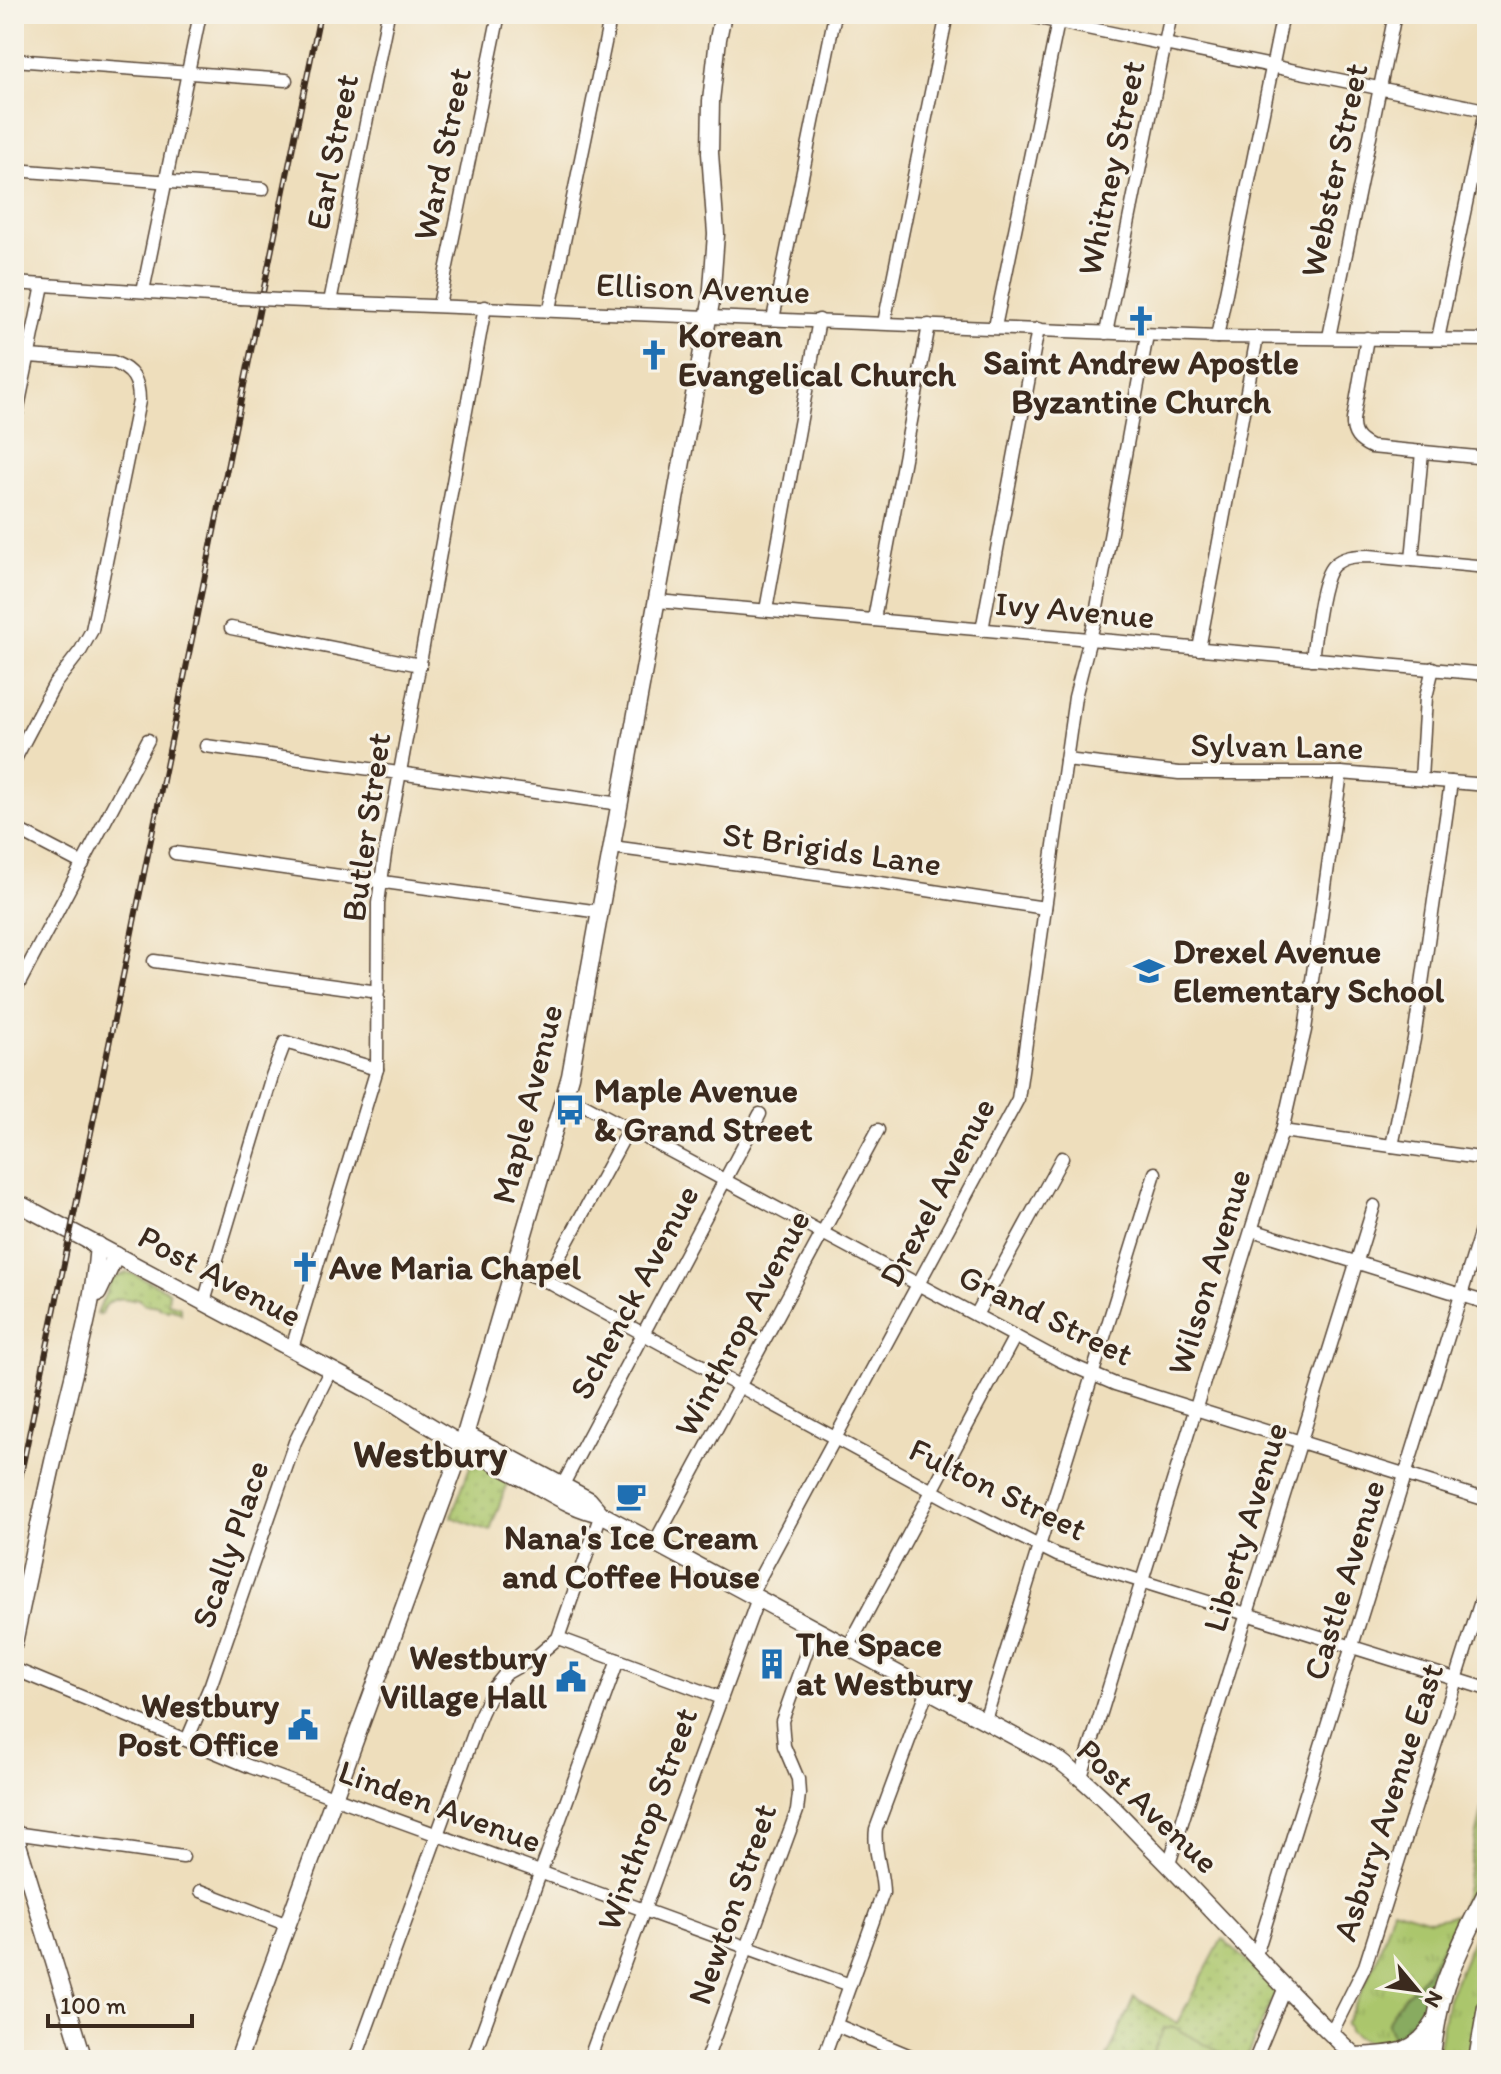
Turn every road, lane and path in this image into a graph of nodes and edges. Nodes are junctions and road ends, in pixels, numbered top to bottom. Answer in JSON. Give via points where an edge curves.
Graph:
{"nodes":[{"id":1,"x":200,"y":14,"type":"edge"},
{"id":2,"x":388,"y":14,"type":"edge"},
{"id":3,"x":499,"y":14,"type":"edge"},
{"id":4,"x":611,"y":14,"type":"edge"},
{"id":5,"x":723,"y":14,"type":"edge"},
{"id":6,"x":835,"y":14,"type":"edge"},
{"id":7,"x":947,"y":14,"type":"edge"},
{"id":8,"x":1019,"y":14,"type":"edge"},
{"id":9,"x":1171,"y":14,"type":"edge"},
{"id":10,"x":1283,"y":14,"type":"edge"},
{"id":11,"x":1395,"y":14,"type":"edge"},
{"id":12,"x":1058,"y":18,"type":"edge"},
{"id":13,"x":1165,"y":44,"type":"junction"},
{"id":14,"x":14,"y":60,"type":"edge"},
{"id":15,"x":1273,"y":66,"type":"junction"},
{"id":16,"x":188,"y":73,"type":"junction"},
{"id":17,"x":286,"y":80,"type":"dead end"},
{"id":18,"x":1380,"y":88,"type":"junction"},
{"id":19,"x":1486,"y":106,"type":"edge"},
{"id":20,"x":14,"y":170,"type":"edge"},
{"id":21,"x":166,"y":181,"type":"junction"},
{"id":22,"x":263,"y":189,"type":"dead end"},
{"id":23,"x":14,"y":283,"type":"edge"},
{"id":24,"x":43,"y":285,"type":"junction"},
{"id":25,"x":143,"y":291,"type":"junction"},
{"id":26,"x":330,"y":302,"type":"junction"},
{"id":27,"x":439,"y":305,"type":"junction"},
{"id":28,"x":485,"y":307,"type":"junction"},
{"id":29,"x":550,"y":309,"type":"junction"},
{"id":30,"x":708,"y":316,"type":"junction"},
{"id":31,"x":773,"y":319,"type":"junction"},
{"id":32,"x":819,"y":320,"type":"junction"},
{"id":33,"x":884,"y":323,"type":"junction"},
{"id":34,"x":929,"y":325,"type":"junction"},
{"id":35,"x":995,"y":327,"type":"junction"},
{"id":36,"x":1038,"y":329,"type":"junction"},
{"id":37,"x":1106,"y":333,"type":"junction"},
{"id":38,"x":1147,"y":335,"type":"junction"},
{"id":39,"x":1217,"y":337,"type":"junction"},
{"id":40,"x":1257,"y":337,"type":"junction"},
{"id":41,"x":1329,"y":337,"type":"junction"},
{"id":42,"x":1367,"y":338,"type":"junction"},
{"id":43,"x":1438,"y":339,"type":"junction"},
{"id":44,"x":1487,"y":340,"type":"edge"},
{"id":45,"x":29,"y":356,"type":"junction"},
{"id":46,"x":14,"y":427,"type":"edge"},
{"id":47,"x":1422,"y":452,"type":"junction"},
{"id":48,"x":1487,"y":458,"type":"edge"},
{"id":49,"x":1412,"y":560,"type":"junction"},
{"id":50,"x":1487,"y":567,"type":"edge"},
{"id":51,"x":657,"y":601,"type":"junction"},
{"id":52,"x":766,"y":610,"type":"junction"},
{"id":53,"x":874,"y":619,"type":"junction"},
{"id":54,"x":231,"y":628,"type":"dead end"},
{"id":55,"x":982,"y":630,"type":"junction"},
{"id":56,"x":1089,"y":639,"type":"junction"},
{"id":57,"x":1199,"y":649,"type":"junction"},
{"id":58,"x":1312,"y":659,"type":"junction"},
{"id":59,"x":420,"y":665,"type":"junction"},
{"id":60,"x":1433,"y":668,"type":"junction"},
{"id":61,"x":1487,"y":674,"type":"edge"},
{"id":62,"x":148,"y":740,"type":"dead end"},
{"id":63,"x":206,"y":746,"type":"dead end"},
{"id":64,"x":1066,"y":760,"type":"junction"},
{"id":65,"x":14,"y":761,"type":"edge"},
{"id":66,"x":1341,"y":773,"type":"junction"},
{"id":67,"x":400,"y":774,"type":"junction"},
{"id":68,"x":1421,"y":779,"type":"junction"},
{"id":69,"x":1451,"y":782,"type":"junction"},
{"id":70,"x":1487,"y":785,"type":"edge"},
{"id":71,"x":620,"y":804,"type":"junction"},
{"id":72,"x":14,"y":828,"type":"edge"},
{"id":73,"x":612,"y":847,"type":"junction"},
{"id":74,"x":175,"y":853,"type":"dead end"},
{"id":75,"x":83,"y":864,"type":"junction"},
{"id":76,"x":382,"y":882,"type":"junction"},
{"id":77,"x":1045,"y":908,"type":"junction"},
{"id":78,"x":600,"y":912,"type":"junction"},
{"id":79,"x":154,"y":961,"type":"dead end"},
{"id":80,"x":378,"y":992,"type":"junction"},
{"id":81,"x":14,"y":993,"type":"edge"},
{"id":82,"x":377,"y":1069,"type":"junction"},
{"id":83,"x":564,"y":1094,"type":"junction"},
{"id":84,"x":760,"y":1114,"type":"dead end"},
{"id":85,"x":629,"y":1128,"type":"junction"},
{"id":86,"x":878,"y":1130,"type":"dead end"},
{"id":87,"x":1282,"y":1131,"type":"junction"},
{"id":88,"x":1392,"y":1146,"type":"junction"},
{"id":89,"x":1062,"y":1158,"type":"dead end"},
{"id":90,"x":1487,"y":1159,"type":"edge"},
{"id":91,"x":1155,"y":1173,"type":"dead end"},
{"id":92,"x":726,"y":1180,"type":"junction"},
{"id":93,"x":14,"y":1201,"type":"edge"},
{"id":94,"x":1374,"y":1206,"type":"dead end"},
{"id":95,"x":1484,"y":1221,"type":"dead end"},
{"id":96,"x":1252,"y":1230,"type":"junction"},
{"id":97,"x":822,"y":1232,"type":"junction"},
{"id":98,"x":98,"y":1245,"type":"junction"},
{"id":99,"x":116,"y":1255,"type":"junction"},
{"id":100,"x":1357,"y":1262,"type":"junction"},
{"id":101,"x":514,"y":1269,"type":"junction"},
{"id":102,"x":546,"y":1281,"type":"junction"},
{"id":103,"x":919,"y":1284,"type":"junction"},
{"id":104,"x":1462,"y":1295,"type":"junction"},
{"id":105,"x":204,"y":1302,"type":"junction"},
{"id":106,"x":1487,"y":1303,"type":"edge"},
{"id":107,"x":976,"y":1315,"type":"junction"},
{"id":108,"x":88,"y":1317,"type":"junction"},
{"id":109,"x":643,"y":1334,"type":"junction"},
{"id":110,"x":1015,"y":1336,"type":"junction"},
{"id":111,"x":292,"y":1348,"type":"junction"},
{"id":112,"x":331,"y":1369,"type":"junction"},
{"id":113,"x":1092,"y":1374,"type":"junction"},
{"id":114,"x":739,"y":1386,"type":"junction"},
{"id":115,"x":1196,"y":1409,"type":"junction"},
{"id":116,"x":464,"y":1439,"type":"junction"},
{"id":117,"x":836,"y":1439,"type":"junction"},
{"id":118,"x":1301,"y":1442,"type":"junction"},
{"id":119,"x":1406,"y":1475,"type":"junction"},
{"id":120,"x":560,"y":1490,"type":"junction"},
{"id":121,"x":932,"y":1491,"type":"junction"},
{"id":122,"x":1487,"y":1500,"type":"edge"},
{"id":123,"x":601,"y":1514,"type":"junction"},
{"id":124,"x":655,"y":1542,"type":"junction"},
{"id":125,"x":1039,"y":1545,"type":"junction"},
{"id":126,"x":1142,"y":1581,"type":"junction"},
{"id":127,"x":1487,"y":1582,"type":"edge"},
{"id":128,"x":755,"y":1596,"type":"junction"},
{"id":129,"x":1247,"y":1614,"type":"junction"},
{"id":130,"x":815,"y":1628,"type":"junction"},
{"id":131,"x":558,"y":1638,"type":"junction"},
{"id":132,"x":14,"y":1643,"type":"edge"},
{"id":133,"x":849,"y":1646,"type":"junction"},
{"id":134,"x":1352,"y":1647,"type":"junction"},
{"id":135,"x":618,"y":1660,"type":"junction"},
{"id":136,"x":14,"y":1669,"type":"edge"},
{"id":137,"x":1457,"y":1680,"type":"junction"},
{"id":138,"x":928,"y":1689,"type":"junction"},
{"id":139,"x":1487,"y":1689,"type":"edge"},
{"id":140,"x":721,"y":1698,"type":"junction"},
{"id":141,"x":985,"y":1720,"type":"junction"},
{"id":142,"x":187,"y":1740,"type":"junction"},
{"id":143,"x":1081,"y":1777,"type":"junction"},
{"id":144,"x":334,"y":1797,"type":"junction"},
{"id":145,"x":14,"y":1832,"type":"edge"},
{"id":146,"x":438,"y":1835,"type":"junction"},
{"id":147,"x":183,"y":1857,"type":"dead end"},
{"id":148,"x":1169,"y":1864,"type":"junction"},
{"id":149,"x":541,"y":1872,"type":"junction"},
{"id":150,"x":201,"y":1891,"type":"dead end"},
{"id":151,"x":1487,"y":1893,"type":"edge"},
{"id":152,"x":644,"y":1910,"type":"junction"},
{"id":153,"x":288,"y":1925,"type":"junction"},
{"id":154,"x":747,"y":1948,"type":"junction"},
{"id":155,"x":1256,"y":1955,"type":"junction"},
{"id":156,"x":850,"y":1985,"type":"junction"},
{"id":157,"x":1285,"y":1987,"type":"junction"},
{"id":158,"x":1487,"y":2007,"type":"edge"},
{"id":159,"x":1436,"y":2021,"type":"junction"},
{"id":160,"x":836,"y":2025,"type":"junction"},
{"id":161,"x":1331,"y":2034,"type":"junction"},
{"id":162,"x":1357,"y":2059,"type":"edge"},
{"id":163,"x":84,"y":2060,"type":"edge"},
{"id":164,"x":238,"y":2060,"type":"edge"},
{"id":165,"x":355,"y":2060,"type":"edge"},
{"id":166,"x":472,"y":2060,"type":"edge"},
{"id":167,"x":589,"y":2060,"type":"edge"},
{"id":168,"x":706,"y":2060,"type":"edge"},
{"id":169,"x":823,"y":2060,"type":"edge"},
{"id":170,"x":920,"y":2060,"type":"edge"},
{"id":171,"x":1255,"y":2060,"type":"edge"},
{"id":172,"x":1430,"y":2060,"type":"edge"},
{"id":173,"x":1478,"y":2060,"type":"edge"}],
"edges":[{"from":1,"to":16,"type":"street"},
{"from":2,"to":26,"type":"street","name":"Earl Street"},
{"from":3,"to":27,"type":"street","name":"Ward Street"},
{"from":4,"to":29,"type":"street"},
{"from":5,"to":30,"type":"main road","name":"Maple Avenue","via":[[711,101],[716,234]]},
{"from":6,"to":31,"type":"street"},
{"from":7,"to":33,"type":"street"},
{"from":8,"to":12,"type":"street"},
{"from":9,"to":13,"type":"street","name":"Whitney Street"},
{"from":10,"to":15,"type":"street"},
{"from":11,"to":18,"type":"street","name":"Webster Street"},
{"from":12,"to":13,"type":"street"},
{"from":12,"to":35,"type":"street"},
{"from":13,"to":15,"type":"street"},
{"from":13,"to":37,"type":"street","name":"Whitney Street"},
{"from":14,"to":16,"type":"street"},
{"from":15,"to":18,"type":"street"},
{"from":15,"to":39,"type":"street"},
{"from":16,"to":17,"type":"street"},
{"from":16,"to":21,"type":"street"},
{"from":18,"to":19,"type":"street"},
{"from":18,"to":41,"type":"street","name":"Webster Street"},
{"from":19,"to":43,"type":"street"},
{"from":20,"to":21,"type":"street"},
{"from":21,"to":22,"type":"street"},
{"from":21,"to":25,"type":"street"},
{"from":23,"to":24,"type":"street","name":"Ellison Avenue"},
{"from":24,"to":25,"type":"street","name":"Ellison Avenue"},
{"from":24,"to":45,"type":"street"},
{"from":25,"to":26,"type":"street","name":"Ellison Avenue","bridge":true},
{"from":26,"to":27,"type":"street","name":"Ellison Avenue"},
{"from":27,"to":28,"type":"street","name":"Ellison Avenue"},
{"from":28,"to":29,"type":"street","name":"Ellison Avenue"},
{"from":28,"to":59,"type":"street","name":"Butler Street"},
{"from":29,"to":30,"type":"street","name":"Ellison Avenue"},
{"from":30,"to":31,"type":"street","name":"Ellison Avenue"},
{"from":30,"to":51,"type":"main road","name":"Maple Avenue"},
{"from":31,"to":32,"type":"street","name":"Ellison Avenue"},
{"from":32,"to":33,"type":"street","name":"Ellison Avenue"},
{"from":32,"to":52,"type":"street"},
{"from":33,"to":34,"type":"street","name":"Ellison Avenue"},
{"from":34,"to":35,"type":"street","name":"Ellison Avenue"},
{"from":34,"to":53,"type":"street"},
{"from":35,"to":36,"type":"street","name":"Ellison Avenue"},
{"from":36,"to":37,"type":"street","name":"Ellison Avenue"},
{"from":36,"to":55,"type":"street"},
{"from":37,"to":38,"type":"street","name":"Ellison Avenue"},
{"from":38,"to":39,"type":"street","name":"Ellison Avenue"},
{"from":38,"to":56,"type":"street","name":"Drexel Avenue"},
{"from":39,"to":40,"type":"street","name":"Ellison Avenue"},
{"from":40,"to":41,"type":"street","name":"Ellison Avenue"},
{"from":40,"to":57,"type":"street"},
{"from":41,"to":42,"type":"street","name":"Ellison Avenue"},
{"from":42,"to":43,"type":"street","name":"Ellison Avenue"},
{"from":42,"to":47,"type":"street","via":[[1354,434],[1371,447]]},
{"from":43,"to":44,"type":"street","name":"Ellison Avenue"},
{"from":45,"to":46,"type":"street"},
{"from":45,"to":65,"type":"street","via":[[113,362],[137,381],[139,401],[92,630],[54,685]]},
{"from":47,"to":48,"type":"street"},
{"from":47,"to":49,"type":"street"},
{"from":49,"to":50,"type":"street"},
{"from":49,"to":58,"type":"street","via":[[1353,556],[1334,565],[1325,583]]},
{"from":51,"to":52,"type":"street","name":"Ivy Avenue"},
{"from":51,"to":71,"type":"main road","name":"Maple Avenue"},
{"from":52,"to":53,"type":"street","name":"Ivy Avenue"},
{"from":53,"to":55,"type":"street","name":"Ivy Avenue"},
{"from":54,"to":59,"type":"street"},
{"from":55,"to":56,"type":"street","name":"Ivy Avenue"},
{"from":56,"to":57,"type":"street","name":"Ivy Avenue"},
{"from":56,"to":64,"type":"street","name":"Drexel Avenue"},
{"from":57,"to":58,"type":"street","name":"Ivy Avenue"},
{"from":58,"to":60,"type":"street","name":"Ivy Avenue"},
{"from":59,"to":67,"type":"street","name":"Butler Street"},
{"from":60,"to":61,"type":"street","name":"Ivy Avenue"},
{"from":60,"to":68,"type":"street"},
{"from":62,"to":75,"type":"street"},
{"from":63,"to":67,"type":"street"},
{"from":64,"to":66,"type":"street","name":"Sylvan Lane","via":[[1179,773]]},
{"from":64,"to":77,"type":"street","name":"Drexel Avenue"},
{"from":66,"to":68,"type":"street","name":"Sylvan Lane"},
{"from":66,"to":87,"type":"street","name":"Wilson Avenue","via":[[1305,1030]]},
{"from":67,"to":71,"type":"street"},
{"from":67,"to":76,"type":"street","name":"Butler Street"},
{"from":68,"to":69,"type":"street","name":"Sylvan Lane"},
{"from":69,"to":70,"type":"street","name":"Sylvan Lane"},
{"from":69,"to":88,"type":"street","via":[[1414,1039]]},
{"from":71,"to":73,"type":"main road","name":"Maple Avenue"},
{"from":72,"to":75,"type":"street"},
{"from":73,"to":77,"type":"street","name":"St Brigids Lane"},
{"from":73,"to":78,"type":"main road","name":"Maple Avenue"},
{"from":74,"to":76,"type":"street"},
{"from":75,"to":81,"type":"street"},
{"from":76,"to":78,"type":"street"},
{"from":76,"to":80,"type":"street","name":"Butler Street"},
{"from":77,"to":103,"type":"street","name":"Drexel Avenue","via":[[1018,1099]]},
{"from":78,"to":83,"type":"main road","name":"Maple Avenue"},
{"from":79,"to":80,"type":"street"},
{"from":80,"to":82,"type":"street","name":"Butler Street"},
{"from":82,"to":105,"type":"street","via":[[285,1042]]},
{"from":82,"to":111,"type":"street","name":"Butler Street"},
{"from":83,"to":85,"type":"street","name":"Grand Street"},
{"from":83,"to":101,"type":"main road","name":"Maple Avenue"},
{"from":84,"to":92,"type":"street","name":"Schenck Avenue"},
{"from":85,"to":92,"type":"street","name":"Grand Street"},
{"from":85,"to":102,"type":"street"},
{"from":86,"to":97,"type":"street","name":"Winthrop Avenue"},
{"from":87,"to":88,"type":"street"},
{"from":87,"to":96,"type":"street","name":"Wilson Avenue"},
{"from":88,"to":90,"type":"street"},
{"from":89,"to":107,"type":"street"},
{"from":91,"to":113,"type":"street"},
{"from":92,"to":97,"type":"street","name":"Grand Street"},
{"from":92,"to":109,"type":"street","name":"Schenck Avenue"},
{"from":93,"to":98,"type":"main road","name":"Post Avenue"},
{"from":94,"to":100,"type":"street","name":"Liberty Avenue"},
{"from":95,"to":104,"type":"street","name":"Castle Avenue"},
{"from":96,"to":100,"type":"street"},
{"from":96,"to":115,"type":"street","name":"Wilson Avenue"},
{"from":97,"to":103,"type":"street","name":"Grand Street"},
{"from":97,"to":114,"type":"street","name":"Winthrop Avenue"},
{"from":98,"to":99,"type":"main road","name":"Post Avenue"},
{"from":98,"to":108,"type":"main road"},
{"from":99,"to":105,"type":"main road","name":"Post Avenue"},
{"from":99,"to":108,"type":"main road"},
{"from":100,"to":104,"type":"street"},
{"from":100,"to":118,"type":"street","name":"Liberty Avenue"},
{"from":101,"to":102,"type":"street","name":"Fulton Street"},
{"from":101,"to":116,"type":"main road","name":"Maple Avenue"},
{"from":102,"to":109,"type":"street","name":"Fulton Street"},
{"from":103,"to":107,"type":"street","name":"Grand Street"},
{"from":103,"to":117,"type":"street","name":"Drexel Avenue"},
{"from":104,"to":106,"type":"street"},
{"from":104,"to":119,"type":"street","name":"Castle Avenue"},
{"from":105,"to":111,"type":"main road","name":"Post Avenue"},
{"from":107,"to":110,"type":"street","name":"Grand Street"},
{"from":108,"to":132,"type":"main road"},
{"from":109,"to":114,"type":"street","name":"Fulton Street"},
{"from":109,"to":120,"type":"street","name":"Schenck Avenue"},
{"from":110,"to":113,"type":"street","name":"Grand Street"},
{"from":110,"to":121,"type":"street"},
{"from":111,"to":112,"type":"main road","name":"Post Avenue"},
{"from":112,"to":116,"type":"main road","name":"Post Avenue","via":[[397,1405],[417,1409]]},
{"from":112,"to":142,"type":"street","name":"Scally Place","via":[[295,1442]]},
{"from":113,"to":115,"type":"street","name":"Grand Street"},
{"from":113,"to":125,"type":"street"},
{"from":114,"to":117,"type":"street","name":"Fulton Street"},
{"from":114,"to":124,"type":"street","name":"Winthrop Avenue"},
{"from":115,"to":118,"type":"street","name":"Grand Street"},
{"from":115,"to":126,"type":"street","name":"Wilson Avenue"},
{"from":116,"to":120,"type":"main road","name":"Post Avenue"},
{"from":116,"to":144,"type":"main road","name":"Maple Avenue"},
{"from":117,"to":121,"type":"street","name":"Fulton Street"},
{"from":117,"to":128,"type":"street","name":"Drexel Avenue"},
{"from":118,"to":119,"type":"street","name":"Grand Street"},
{"from":118,"to":129,"type":"street","name":"Liberty Avenue"},
{"from":119,"to":122,"type":"street","name":"Grand Street"},
{"from":119,"to":134,"type":"street","name":"Castle Avenue"},
{"from":120,"to":123,"type":"main road","name":"Post Avenue","via":[[584,1511]]},
{"from":121,"to":125,"type":"street","name":"Fulton Street"},
{"from":121,"to":133,"type":"street"},
{"from":123,"to":124,"type":"main road","name":"Post Avenue"},
{"from":123,"to":131,"type":"street"},
{"from":124,"to":128,"type":"main road","name":"Post Avenue"},
{"from":125,"to":126,"type":"street","name":"Fulton Street"},
{"from":125,"to":141,"type":"street"},
{"from":126,"to":129,"type":"street","name":"Fulton Street"},
{"from":126,"to":143,"type":"street","name":"Wilson Avenue"},
{"from":127,"to":137,"type":"street","name":"Asbury Avenue East"},
{"from":128,"to":130,"type":"main road","name":"Post Avenue"},
{"from":128,"to":140,"type":"street","name":"Winthrop Street"},
{"from":129,"to":134,"type":"street","name":"Fulton Street"},
{"from":129,"to":148,"type":"street","name":"Liberty Avenue"},
{"from":130,"to":133,"type":"main road","name":"Post Avenue"},
{"from":130,"to":154,"type":"street","name":"Newton Street","via":[[782,1721],[784,1746],[798,1779],[797,1811]]},
{"from":131,"to":135,"type":"street"},
{"from":131,"to":146,"type":"street","via":[[505,1674],[492,1690]]},
{"from":133,"to":138,"type":"main road","name":"Post Avenue"},
{"from":134,"to":137,"type":"street","name":"Fulton Street"},
{"from":134,"to":155,"type":"street","name":"Castle Avenue"},
{"from":135,"to":140,"type":"street"},
{"from":135,"to":149,"type":"street"},
{"from":136,"to":142,"type":"street","name":"Linden Avenue"},
{"from":137,"to":139,"type":"street","name":"Fulton Street"},
{"from":137,"to":161,"type":"street","name":"Asbury Avenue East","via":[[1365,1966]]},
{"from":138,"to":141,"type":"main road","name":"Post Avenue"},
{"from":138,"to":156,"type":"street","via":[[876,1829],[883,1893]]},
{"from":140,"to":152,"type":"street","name":"Winthrop Street"},
{"from":141,"to":143,"type":"main road","name":"Post Avenue"},
{"from":142,"to":144,"type":"street","name":"Linden Avenue"},
{"from":143,"to":148,"type":"main road","name":"Post Avenue"},
{"from":144,"to":146,"type":"street","name":"Linden Avenue"},
{"from":144,"to":153,"type":"main road","name":"Maple Avenue"},
{"from":145,"to":147,"type":"street"},
{"from":145,"to":163,"type":"main road"},
{"from":146,"to":149,"type":"street","name":"Linden Avenue"},
{"from":146,"to":165,"type":"street"},
{"from":148,"to":155,"type":"main road","name":"Post Avenue"},
{"from":149,"to":152,"type":"street","name":"Linden Avenue"},
{"from":149,"to":166,"type":"street"},
{"from":150,"to":153,"type":"street"},
{"from":151,"to":159,"type":"highway","via":[[1452,1967]]},
{"from":152,"to":154,"type":"street","name":"Linden Avenue"},
{"from":152,"to":167,"type":"street","name":"Winthrop Street"},
{"from":153,"to":164,"type":"main road","name":"Maple Avenue"},
{"from":154,"to":156,"type":"street","name":"Linden Avenue"},
{"from":154,"to":168,"type":"street","name":"Newton Street"},
{"from":155,"to":157,"type":"main road","name":"Post Avenue"},
{"from":156,"to":160,"type":"street"},
{"from":157,"to":161,"type":"main road","name":"Post Avenue"},
{"from":157,"to":171,"type":"street"},
{"from":158,"to":173,"type":"highway"},
{"from":159,"to":162,"type":"highway","via":[[1408,2051]]},
{"from":159,"to":172,"type":"highway"},
{"from":160,"to":169,"type":"street"},
{"from":160,"to":170,"type":"street"},
{"from":161,"to":162,"type":"main road","name":"Post Avenue"}]}
